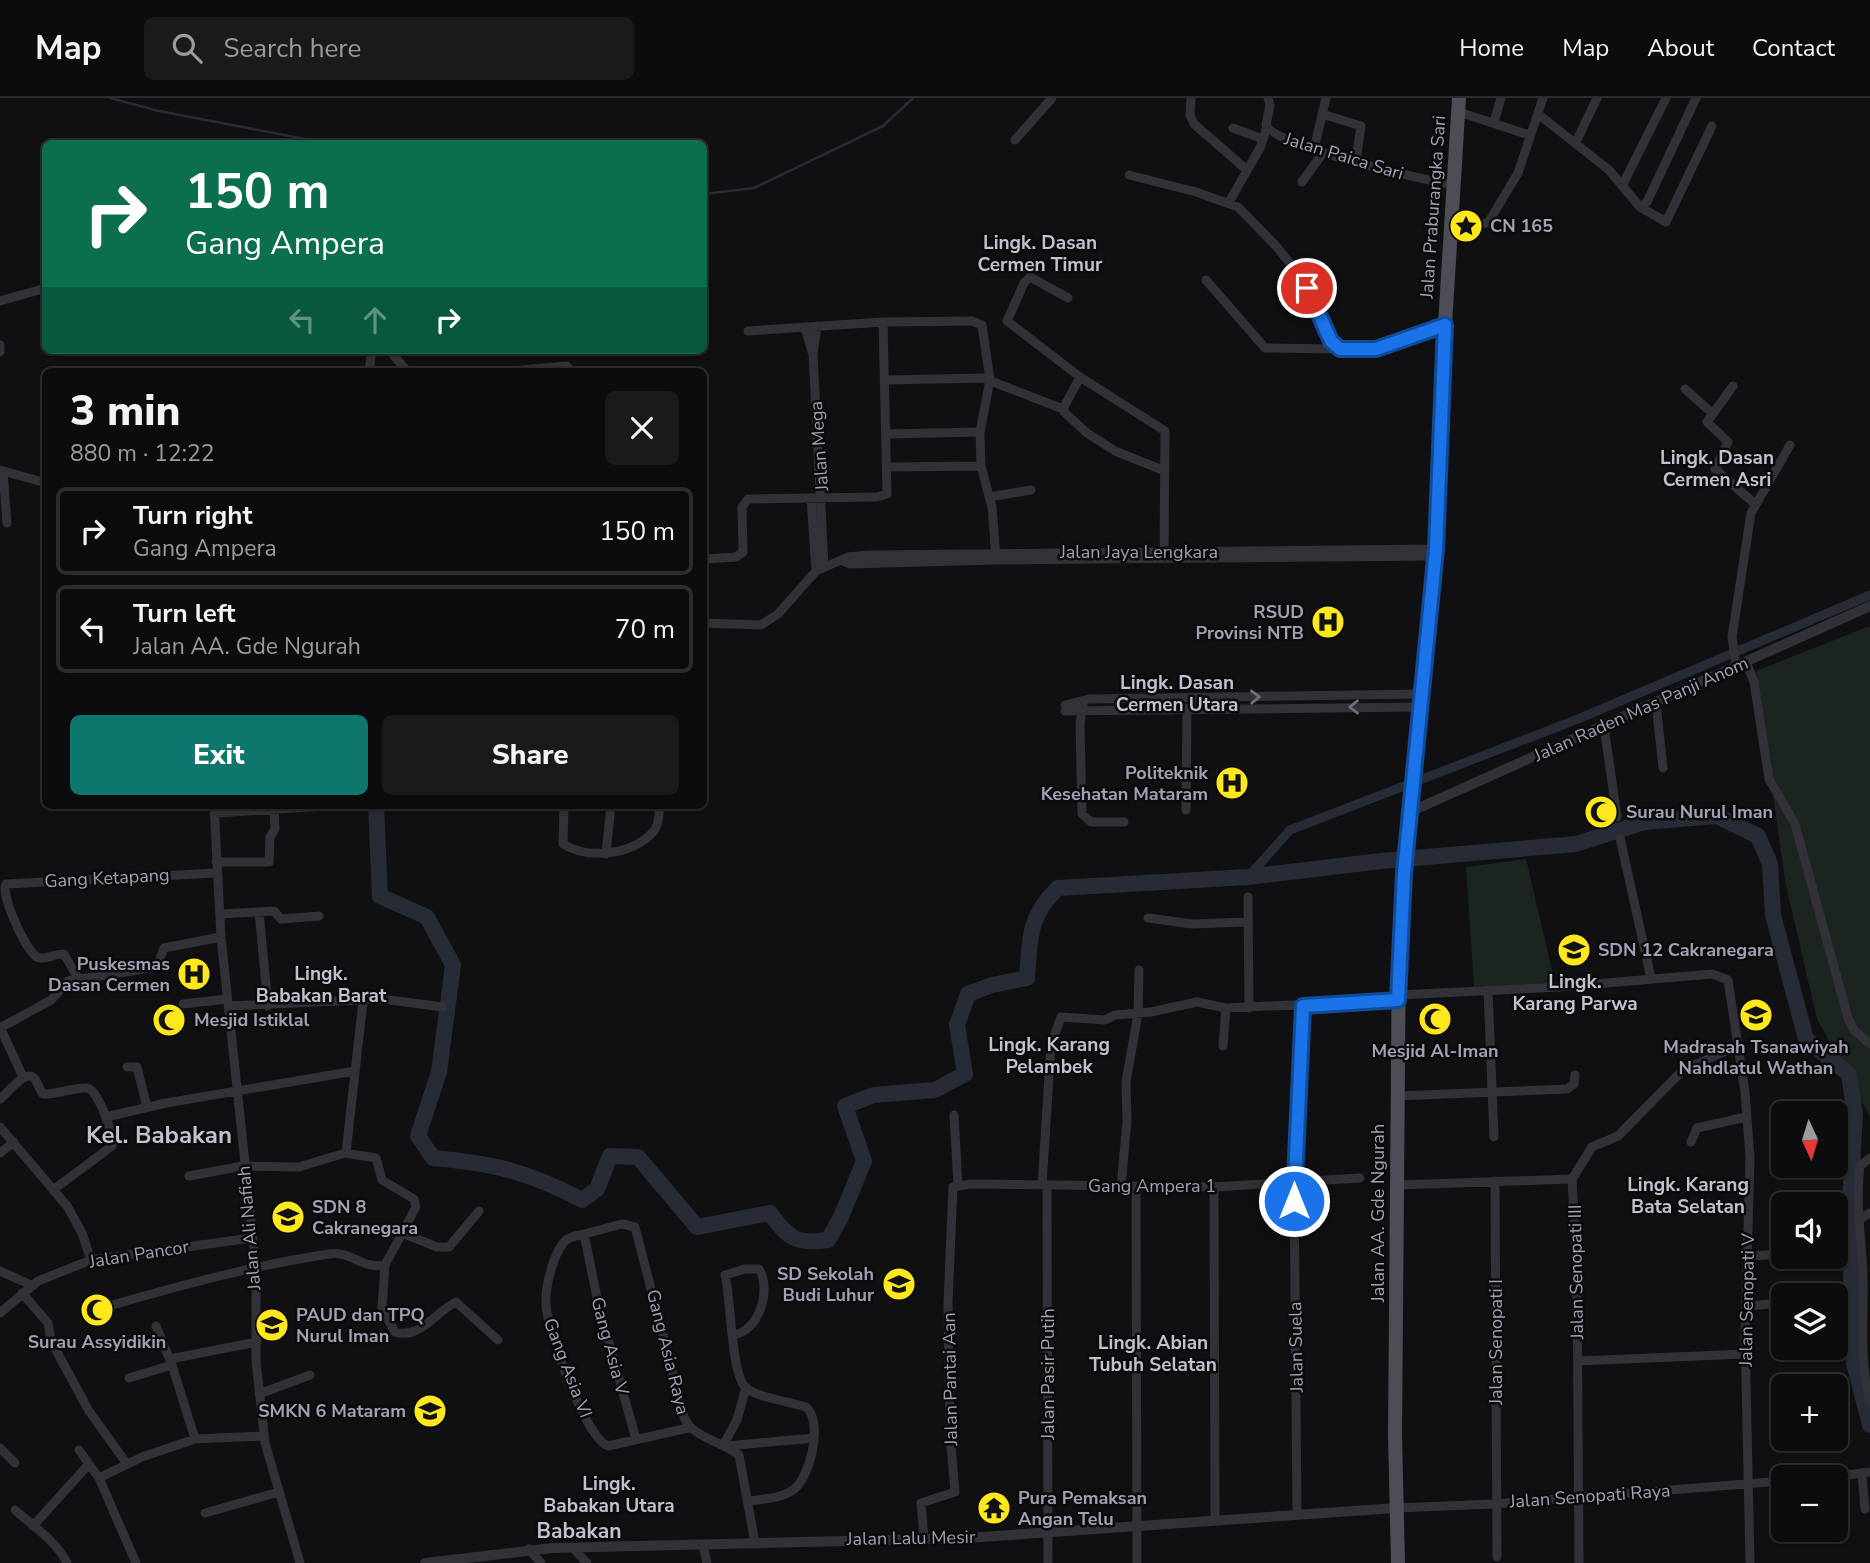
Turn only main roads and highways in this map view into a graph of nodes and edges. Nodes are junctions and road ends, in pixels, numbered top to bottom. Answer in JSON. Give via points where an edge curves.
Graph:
{"nodes":[{"id":1,"x":1459,"y":105,"type":"edge"},
{"id":2,"x":1405,"y":863,"type":"joint"},
{"id":3,"x":1398,"y":1563,"type":"edge"}],
"edges":[{"from":1,"to":2,"type":"main road","name":"Jalan Praburangka Sari","via":[[1436,552]]},
{"from":2,"to":3,"type":"main road","name":"Jalan AA. Gde Ngurah","via":[[1396,1096]]}]}
